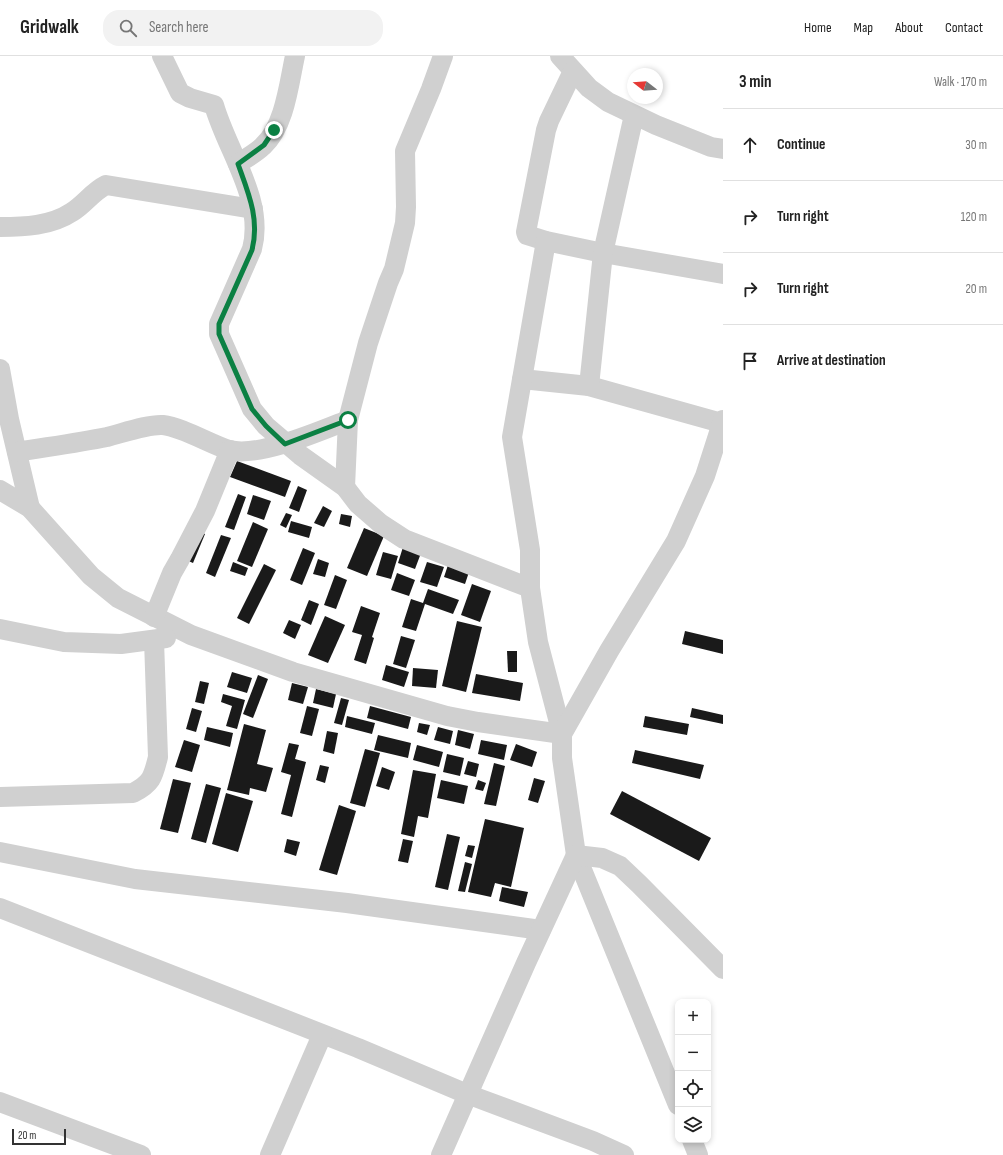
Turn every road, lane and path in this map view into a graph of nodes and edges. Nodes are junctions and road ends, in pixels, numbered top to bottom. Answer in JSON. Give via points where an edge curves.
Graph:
{"nodes":[{"id":1,"x":162,"y":56,"type":"edge"},
{"id":2,"x":295,"y":56,"type":"edge"},
{"id":3,"x":443,"y":56,"type":"edge"},
{"id":4,"x":560,"y":56,"type":"edge"},
{"id":5,"x":573,"y":71,"type":"junction"},
{"id":6,"x":634,"y":114,"type":"junction"},
{"id":7,"x":723,"y":149,"type":"edge"},
{"id":8,"x":238,"y":164,"type":"junction"},
{"id":9,"x":253,"y":209,"type":"junction"},
{"id":10,"x":0,"y":228,"type":"edge"},
{"id":11,"x":546,"y":241,"type":"junction"},
{"id":12,"x":603,"y":253,"type":"junction"},
{"id":13,"x":723,"y":274,"type":"edge"},
{"id":14,"x":0,"y":369,"type":"edge"},
{"id":15,"x":522,"y":379,"type":"junction"},
{"id":16,"x":589,"y":386,"type":"junction"},
{"id":17,"x":348,"y":420,"type":"junction"},
{"id":18,"x":722,"y":421,"type":"edge"},
{"id":19,"x":285,"y":444,"type":"junction"},
{"id":20,"x":230,"y":450,"type":"junction"},
{"id":21,"x":17,"y":452,"type":"junction"},
{"id":22,"x":345,"y":487,"type":"junction"},
{"id":23,"x":0,"y":490,"type":"edge"},
{"id":24,"x":30,"y":508,"type":"junction"},
{"id":25,"x":530,"y":588,"type":"junction"},
{"id":26,"x":154,"y":617,"type":"junction"},
{"id":27,"x":0,"y":629,"type":"edge"},
{"id":28,"x":191,"y":635,"type":"junction"},
{"id":29,"x":154,"y":640,"type":"junction"},
{"id":30,"x":562,"y":734,"type":"junction"},
{"id":31,"x":0,"y":797,"type":"edge"},
{"id":32,"x":0,"y":852,"type":"edge"},
{"id":33,"x":576,"y":855,"type":"junction"},
{"id":34,"x":2,"y":915,"type":"edge"},
{"id":35,"x":542,"y":930,"type":"junction"},
{"id":36,"x":723,"y":969,"type":"edge"},
{"id":37,"x":322,"y":1035,"type":"junction"},
{"id":38,"x":467,"y":1094,"type":"junction"},
{"id":39,"x":675,"y":1098,"type":"edge"},
{"id":40,"x":0,"y":1102,"type":"edge"},
{"id":41,"x":693,"y":1143,"type":"edge"},
{"id":42,"x":140,"y":1155,"type":"edge"},
{"id":43,"x":270,"y":1155,"type":"edge"},
{"id":44,"x":441,"y":1155,"type":"edge"},
{"id":45,"x":624,"y":1155,"type":"edge"},
{"id":46,"x":698,"y":1155,"type":"edge"}],
"edges":[{"from":1,"to":8,"type":"street","via":[[180,93],[214,105]]},
{"from":2,"to":8,"type":"street","via":[[282,112],[274,130],[264,145]]},
{"from":3,"to":17,"type":"street","via":[[405,151],[405,223],[394,269],[368,343]]},
{"from":4,"to":5,"type":"street"},
{"from":5,"to":6,"type":"street","via":[[589,88],[608,102]]},
{"from":5,"to":11,"type":"street","via":[[548,126],[526,232],[529,237]]},
{"from":6,"to":7,"type":"street","via":[[704,144]]},
{"from":6,"to":12,"type":"street"},
{"from":8,"to":9,"type":"street"},
{"from":9,"to":10,"type":"street","via":[[106,186],[97,190],[72,212],[54,222]]},
{"from":9,"to":19,"type":"street","via":[[252,250],[219,324],[219,334],[252,409]]},
{"from":11,"to":12,"type":"street"},
{"from":11,"to":15,"type":"street"},
{"from":12,"to":13,"type":"street"},
{"from":12,"to":16,"type":"street"},
{"from":14,"to":21,"type":"street","via":[[8,419]]},
{"from":15,"to":16,"type":"street"},
{"from":15,"to":25,"type":"street","via":[[512,437],[530,550]]},
{"from":16,"to":18,"type":"street"},
{"from":17,"to":19,"type":"street"},
{"from":17,"to":22,"type":"street"},
{"from":18,"to":30,"type":"street","via":[[705,476],[676,541]]},
{"from":19,"to":20,"type":"street","via":[[249,451]]},
{"from":19,"to":22,"type":"street"},
{"from":20,"to":21,"type":"street","via":[[164,425]]},
{"from":20,"to":26,"type":"street","via":[[205,511],[172,573]]},
{"from":21,"to":24,"type":"street"},
{"from":22,"to":25,"type":"street","via":[[358,504],[381,524],[404,538]]},
{"from":23,"to":24,"type":"street"},
{"from":24,"to":26,"type":"street","via":[[92,576],[118,598]]},
{"from":25,"to":30,"type":"street","via":[[538,642]]},
{"from":26,"to":28,"type":"street"},
{"from":27,"to":29,"type":"street","via":[[64,642],[122,644]]},
{"from":28,"to":29,"type":"street"},
{"from":28,"to":30,"type":"street","via":[[293,672],[447,716]]},
{"from":29,"to":31,"type":"street","via":[[158,757],[154,774],[146,786],[133,793]]},
{"from":30,"to":33,"type":"street","via":[[562,758]]},
{"from":32,"to":35,"type":"street","via":[[135,879],[347,903]]},
{"from":33,"to":35,"type":"street"},
{"from":33,"to":36,"type":"street","via":[[602,858],[620,866]]},
{"from":33,"to":39,"type":"street"},
{"from":34,"to":37,"type":"street"},
{"from":35,"to":38,"type":"street"},
{"from":37,"to":38,"type":"street"},
{"from":37,"to":43,"type":"street"},
{"from":38,"to":44,"type":"street"},
{"from":38,"to":45,"type":"street"},
{"from":40,"to":42,"type":"street"},
{"from":41,"to":46,"type":"street"}]}
